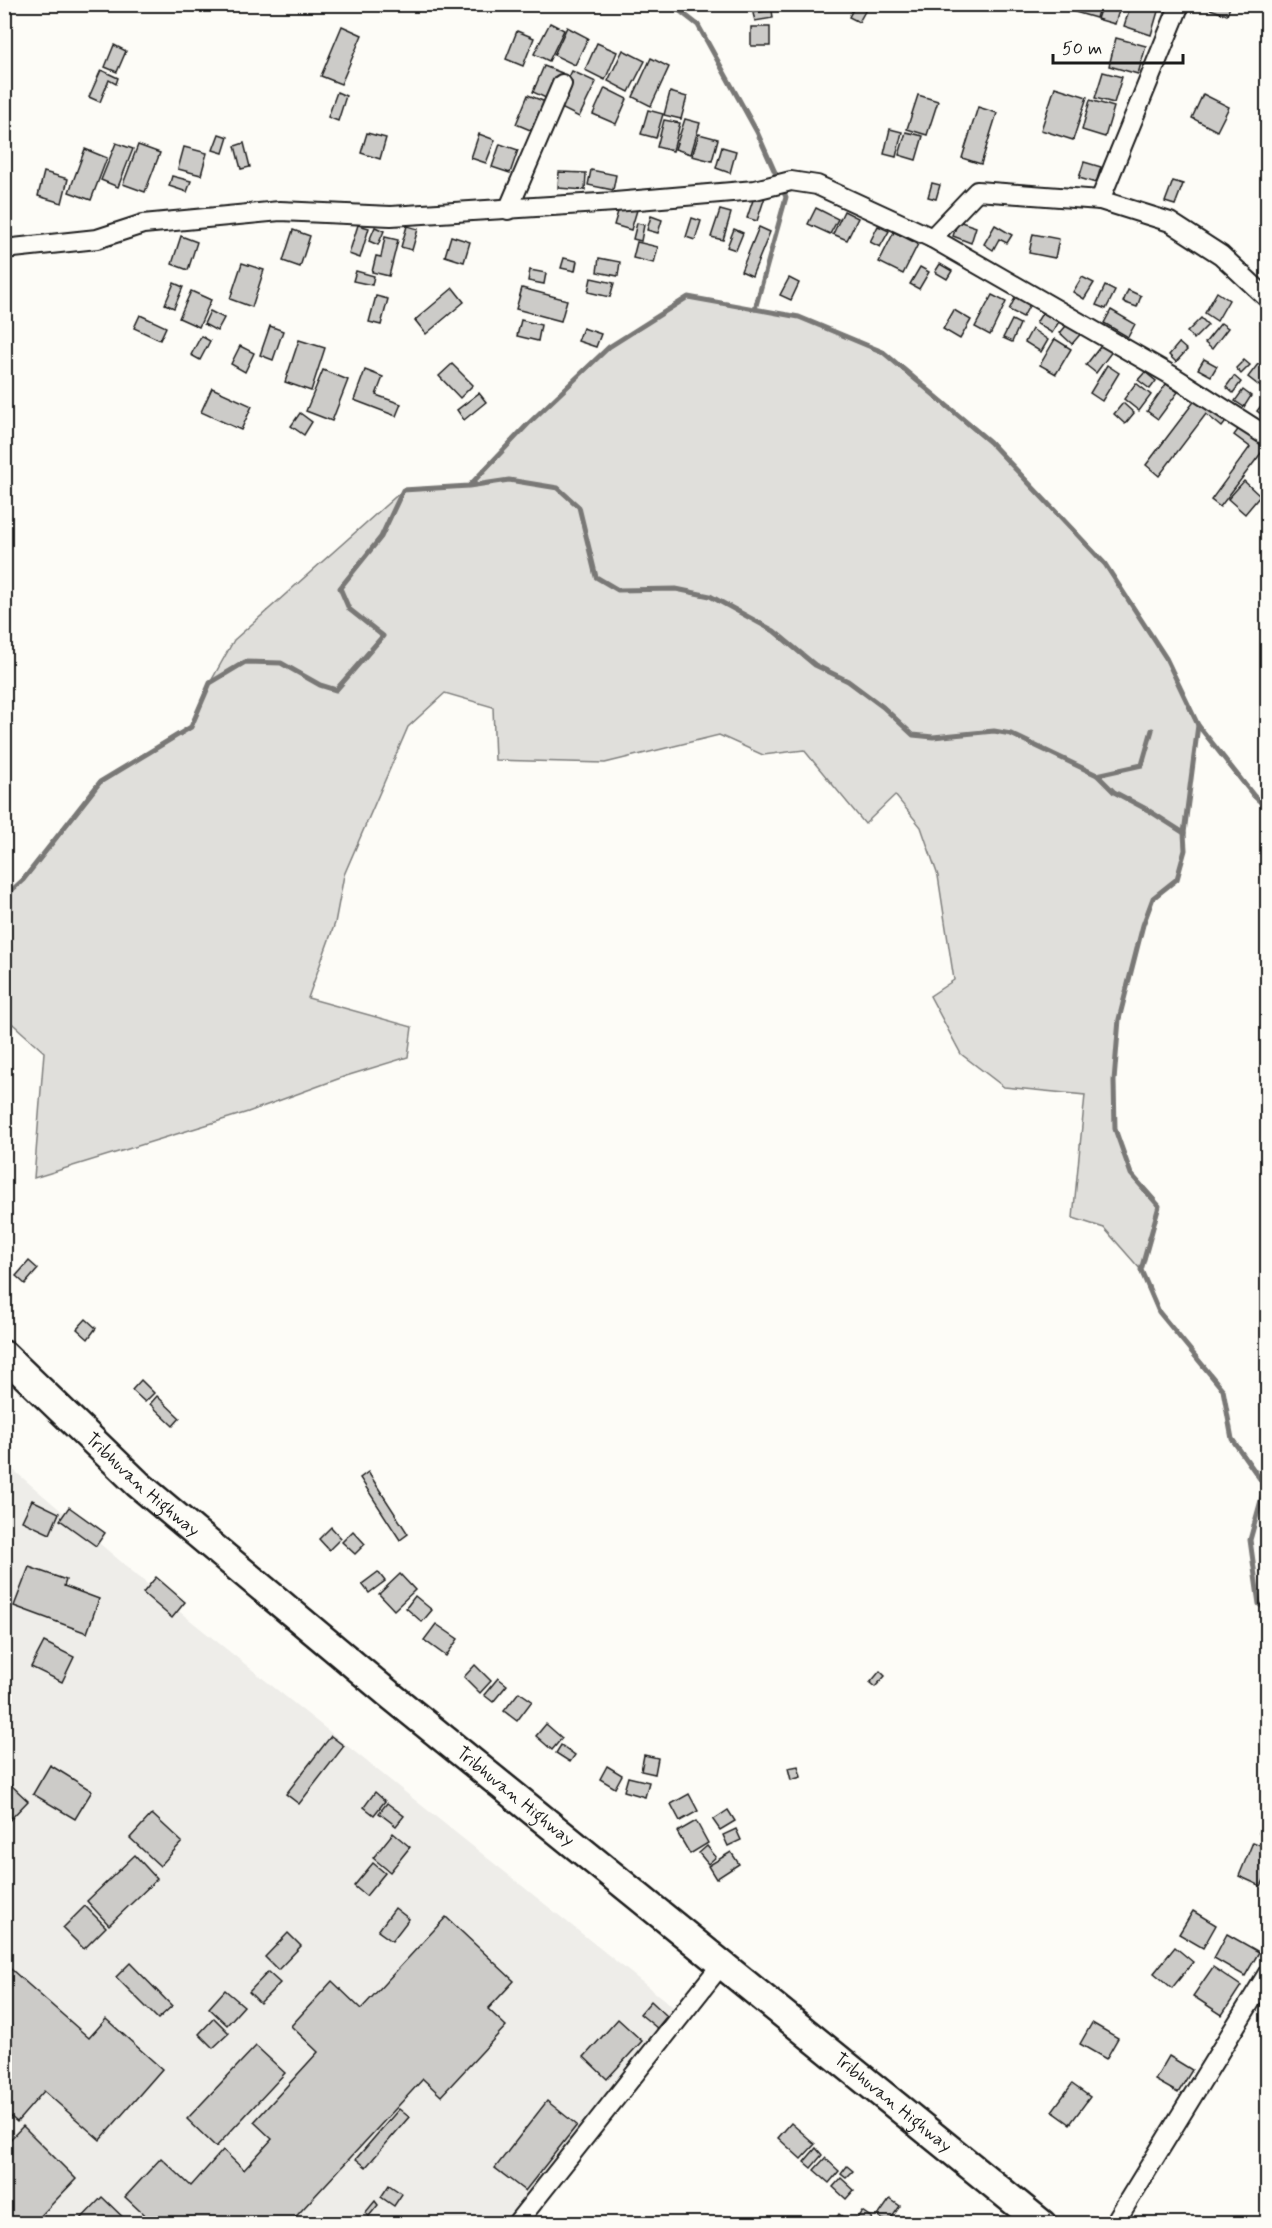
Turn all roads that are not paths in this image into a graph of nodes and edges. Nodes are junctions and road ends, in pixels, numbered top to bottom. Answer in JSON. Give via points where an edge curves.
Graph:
{"nodes":[{"id":1,"x":1180,"y":4,"type":"edge"},
{"id":2,"x":562,"y":84,"type":"dead end"},
{"id":3,"x":1100,"y":200,"type":"junction"},
{"id":4,"x":508,"y":210,"type":"junction"},
{"id":5,"x":932,"y":238,"type":"junction"},
{"id":6,"x":4,"y":249,"type":"edge"},
{"id":7,"x":1268,"y":299,"type":"edge"},
{"id":8,"x":1268,"y":437,"type":"edge"},
{"id":9,"x":4,"y":1355,"type":"edge"},
{"id":10,"x":721,"y":1965,"type":"junction"},
{"id":11,"x":1268,"y":1973,"type":"edge"},
{"id":12,"x":516,"y":2223,"type":"edge"},
{"id":13,"x":1042,"y":2223,"type":"edge"},
{"id":14,"x":1114,"y":2223,"type":"edge"}],
"edges":[{"from":1,"to":3,"type":"street"},
{"from":2,"to":4,"type":"street"},
{"from":3,"to":5,"type":"street","via":[[977,191]]},
{"from":3,"to":7,"type":"street","via":[[1170,222],[1221,255]]},
{"from":4,"to":5,"type":"street","via":[[755,190],[791,181],[817,185]]},
{"from":4,"to":6,"type":"street","via":[[391,216],[280,211],[143,224],[97,239]]},
{"from":5,"to":8,"type":"street","via":[[1171,375]]},
{"from":9,"to":10,"type":"highway","name":"Tribhuvan Highway","via":[[138,1484]]},
{"from":10,"to":12,"type":"street"},
{"from":10,"to":13,"type":"highway","name":"Tribhuvan Highway"},
{"from":11,"to":14,"type":"street"}]}
